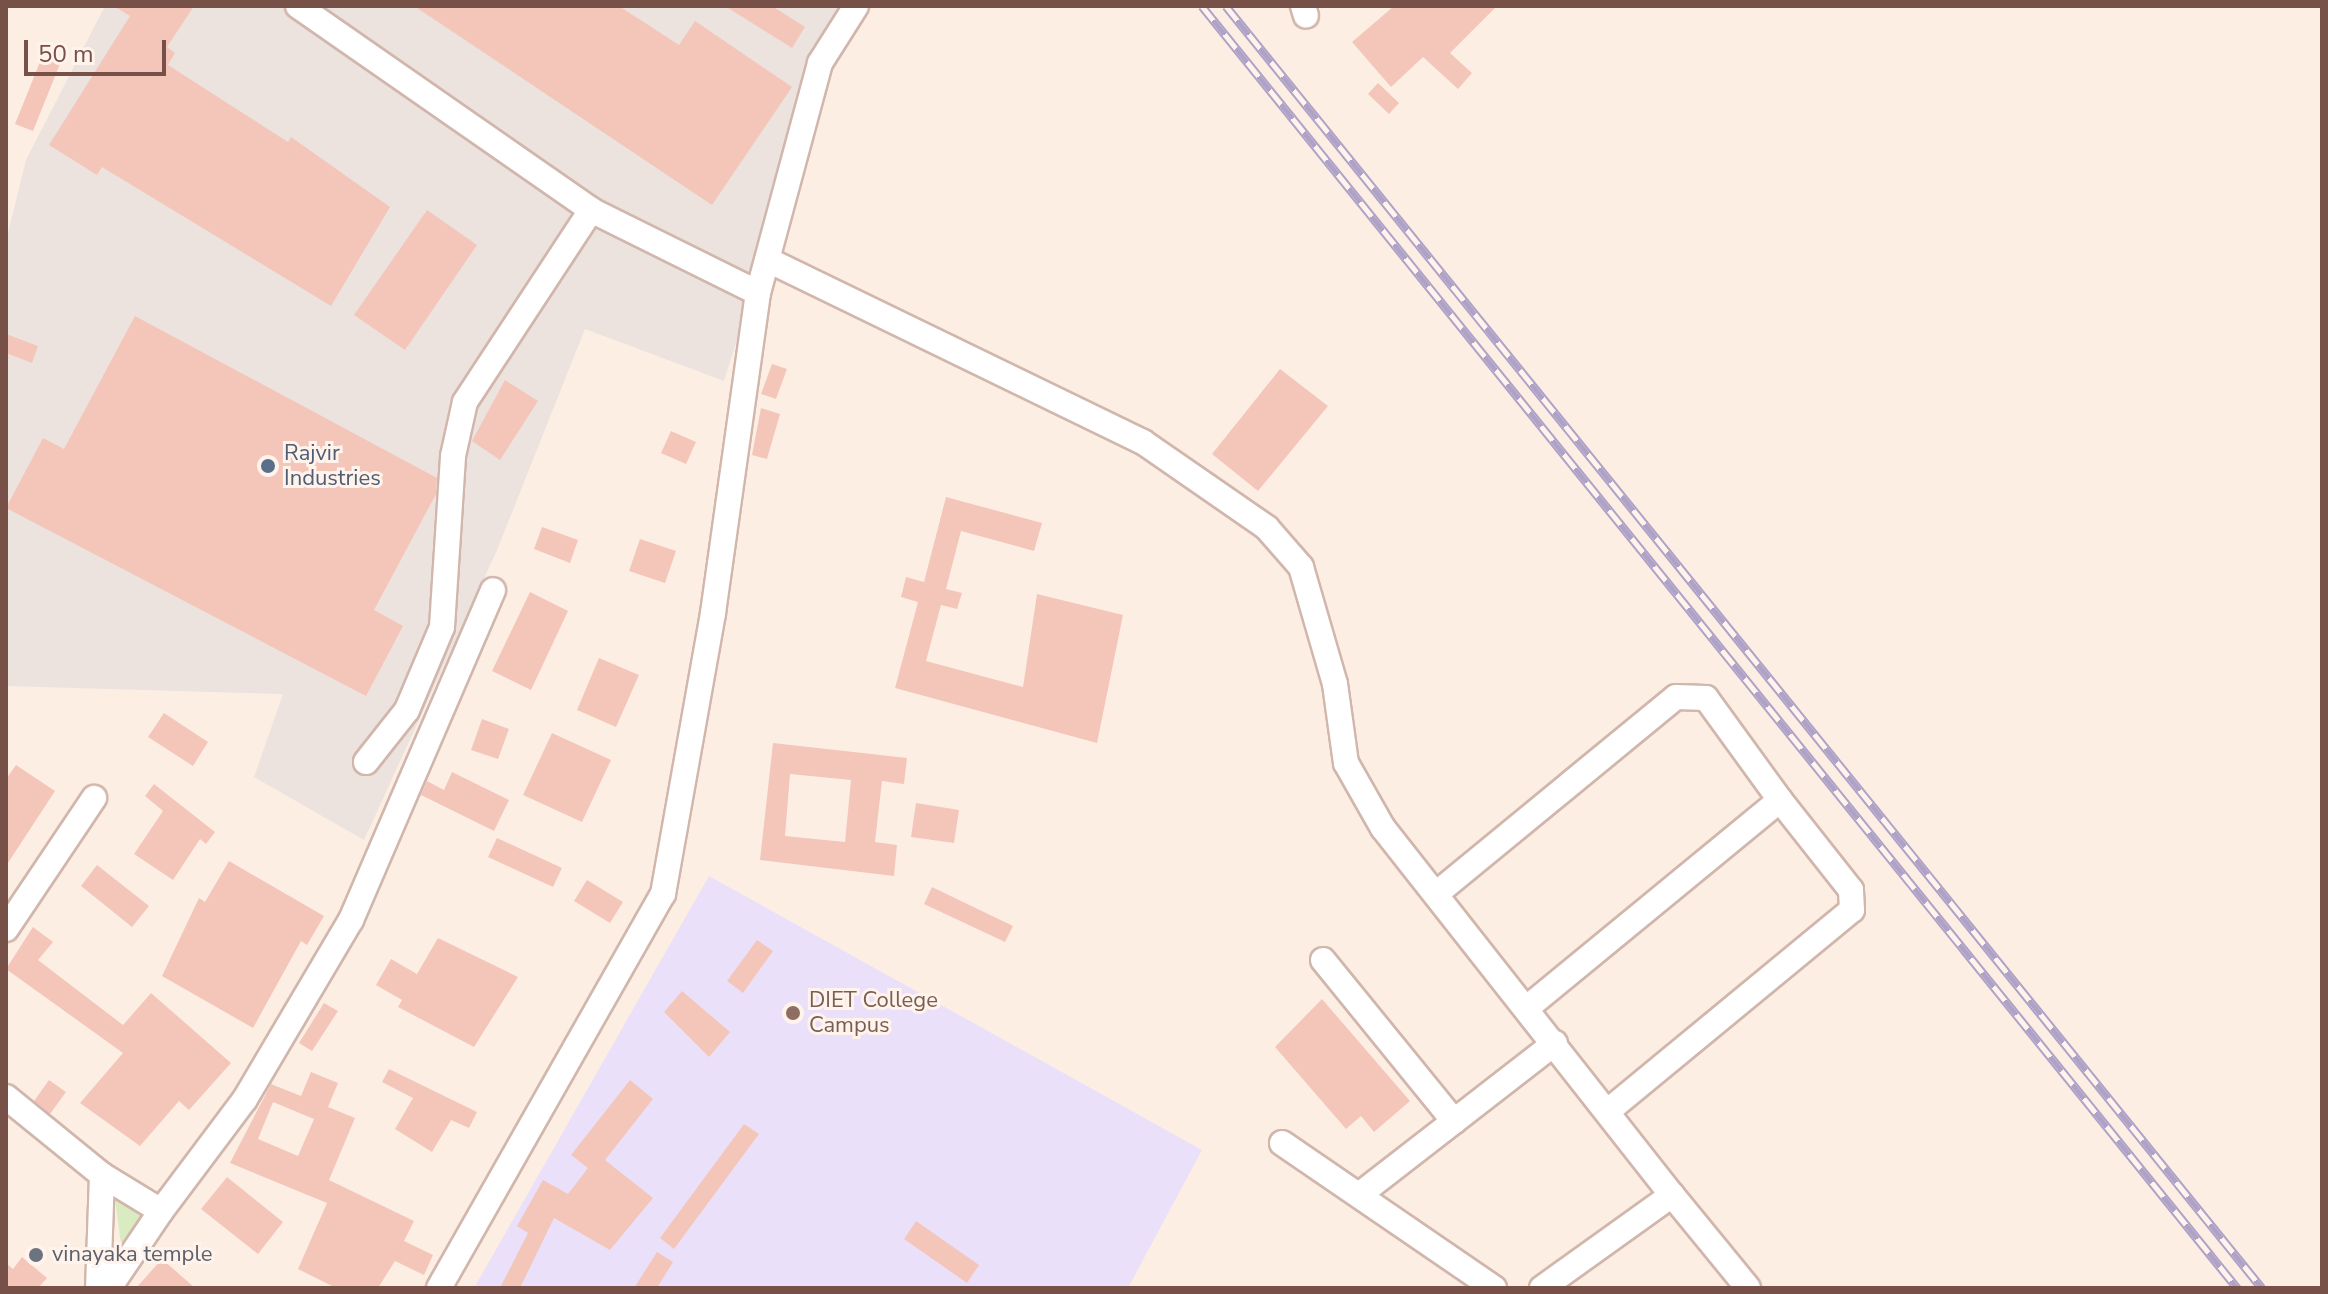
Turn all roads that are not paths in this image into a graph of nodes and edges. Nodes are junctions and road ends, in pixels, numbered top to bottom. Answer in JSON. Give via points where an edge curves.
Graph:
{"nodes":[{"id":1,"x":298,"y":6,"type":"edge"},
{"id":2,"x":856,"y":6,"type":"edge"},
{"id":3,"x":591,"y":210,"type":"junction"},
{"id":4,"x":768,"y":260,"type":"junction"},
{"id":5,"x":758,"y":293,"type":"junction"},
{"id":6,"x":493,"y":590,"type":"dead end"},
{"id":7,"x":366,"y":762,"type":"dead end"},
{"id":8,"x":94,"y":798,"type":"dead end"},
{"id":9,"x":1780,"y":800,"type":"junction"},
{"id":10,"x":1436,"y":894,"type":"junction"},
{"id":11,"x":6,"y":929,"type":"edge"},
{"id":12,"x":1323,"y":960,"type":"dead end"},
{"id":13,"x":1527,"y":1008,"type":"junction"},
{"id":14,"x":1555,"y":1043,"type":"junction"},
{"id":15,"x":6,"y":1097,"type":"edge"},
{"id":16,"x":1608,"y":1111,"type":"junction"},
{"id":17,"x":1454,"y":1121,"type":"junction"},
{"id":18,"x":1282,"y":1143,"type":"dead end"},
{"id":19,"x":102,"y":1175,"type":"junction"},
{"id":20,"x":1359,"y":1195,"type":"junction"},
{"id":21,"x":1672,"y":1195,"type":"junction"},
{"id":22,"x":161,"y":1211,"type":"junction"},
{"id":23,"x":98,"y":1288,"type":"edge"},
{"id":24,"x":109,"y":1288,"type":"edge"},
{"id":25,"x":439,"y":1288,"type":"edge"},
{"id":26,"x":1494,"y":1288,"type":"edge"},
{"id":27,"x":1542,"y":1288,"type":"edge"},
{"id":28,"x":1748,"y":1288,"type":"edge"}],
"edges":[{"from":1,"to":3,"type":"street"},
{"from":2,"to":4,"type":"street","via":[[820,63]]},
{"from":3,"to":5,"type":"street"},
{"from":3,"to":7,"type":"street","via":[[465,402],[453,456],[442,627],[407,710]]},
{"from":4,"to":5,"type":"street"},
{"from":4,"to":10,"type":"street","via":[[1143,442],[1267,528],[1301,567],[1335,684],[1346,763],[1383,828]]},
{"from":5,"to":25,"type":"street","via":[[713,613],[663,894]]},
{"from":6,"to":22,"type":"street","via":[[351,920],[245,1099]]},
{"from":8,"to":11,"type":"street"},
{"from":9,"to":10,"type":"street","via":[[1706,698],[1676,697]]},
{"from":9,"to":13,"type":"street"},
{"from":9,"to":16,"type":"street","via":[[1851,890],[1852,910]]},
{"from":10,"to":13,"type":"street"},
{"from":12,"to":17,"type":"street"},
{"from":13,"to":14,"type":"street"},
{"from":14,"to":16,"type":"street"},
{"from":14,"to":17,"type":"street"},
{"from":15,"to":19,"type":"street"},
{"from":16,"to":21,"type":"street"},
{"from":17,"to":20,"type":"street"},
{"from":18,"to":20,"type":"street"},
{"from":19,"to":22,"type":"street"},
{"from":19,"to":23,"type":"street"},
{"from":20,"to":26,"type":"street"},
{"from":21,"to":27,"type":"street"},
{"from":21,"to":28,"type":"street"},
{"from":22,"to":24,"type":"street"}]}
